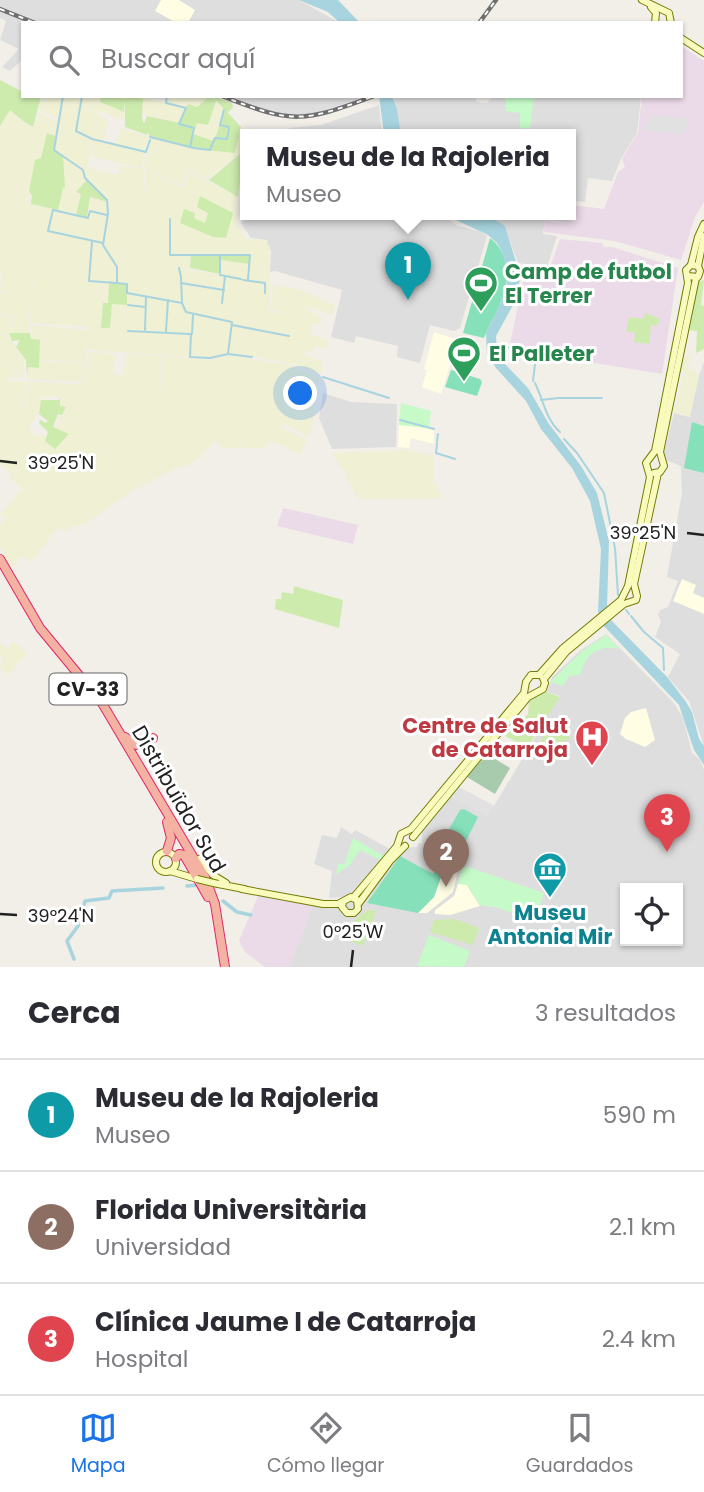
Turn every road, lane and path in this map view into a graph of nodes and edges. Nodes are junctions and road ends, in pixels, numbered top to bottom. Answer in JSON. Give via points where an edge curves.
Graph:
{"nodes":[{"id":1,"x":643,"y":0,"type":"edge"},
{"id":2,"x":663,"y":11,"type":"junction"},
{"id":3,"x":655,"y":19,"type":"edge"},
{"id":4,"x":671,"y":21,"type":"edge"},
{"id":5,"x":683,"y":39,"type":"edge"},
{"id":6,"x":704,"y":53,"type":"edge"},
{"id":7,"x":695,"y":220,"type":"dead end"},
{"id":8,"x":704,"y":224,"type":"edge"},
{"id":9,"x":701,"y":236,"type":"edge"},
{"id":10,"x":694,"y":265,"type":"junction"},
{"id":11,"x":692,"y":277,"type":"junction"},
{"id":12,"x":686,"y":296,"type":"junction"},
{"id":13,"x":674,"y":319,"type":"dead end"},
{"id":14,"x":652,"y":456,"type":"junction"},
{"id":15,"x":660,"y":458,"type":"junction"},
{"id":16,"x":649,"y":471,"type":"junction"},
{"id":17,"x":658,"y":473,"type":"junction"},
{"id":18,"x":0,"y":559,"type":"edge"},
{"id":19,"x":0,"y":566,"type":"edge"},
{"id":20,"x":631,"y":590,"type":"junction"},
{"id":21,"x":625,"y":600,"type":"junction"},
{"id":22,"x":67,"y":660,"type":"junction"},
{"id":23,"x":541,"y":677,"type":"junction"},
{"id":24,"x":529,"y":690,"type":"junction"},
{"id":25,"x":118,"y":727,"type":"junction"},
{"id":26,"x":142,"y":767,"type":"junction"},
{"id":27,"x":166,"y":820,"type":"junction"},
{"id":28,"x":178,"y":828,"type":"junction"},
{"id":29,"x":410,"y":835,"type":"junction"},
{"id":30,"x":402,"y":844,"type":"junction"},
{"id":31,"x":167,"y":851,"type":"junction"},
{"id":32,"x":200,"y":859,"type":"joint"},
{"id":33,"x":174,"y":865,"type":"junction"},
{"id":34,"x":242,"y":889,"type":"junction"},
{"id":35,"x":251,"y":890,"type":"junction"},
{"id":36,"x":271,"y":895,"type":"junction"},
{"id":37,"x":259,"y":900,"type":"dead end"},
{"id":38,"x":356,"y":900,"type":"junction"},
{"id":39,"x":343,"y":906,"type":"junction"},
{"id":40,"x":216,"y":916,"type":"junction"},
{"id":41,"x":223,"y":960,"type":"edge"}],
"edges":[{"from":1,"to":2,"type":"main road"},
{"from":1,"to":3,"type":"main road","via":[[655,10]]},
{"from":2,"to":3,"type":"main road"},
{"from":2,"to":4,"type":"main road"},
{"from":5,"to":6,"type":"main road"},
{"from":7,"to":9,"type":"main road"},
{"from":8,"to":9,"type":"main road"},
{"from":9,"to":10,"type":"main road"},
{"from":10,"to":11,"type":"main road","via":[[700,271]]},
{"from":10,"to":11,"type":"main road","via":[[686,270]]},
{"from":11,"to":12,"type":"main road"},
{"from":11,"to":15,"type":"main road"},
{"from":12,"to":13,"type":"main road"},
{"from":12,"to":14,"type":"main road"},
{"from":14,"to":15,"type":"main road"},
{"from":14,"to":16,"type":"main road","via":[[646,463]]},
{"from":15,"to":17,"type":"main road","via":[[664,466]]},
{"from":16,"to":17,"type":"main road"},
{"from":16,"to":20,"type":"main road"},
{"from":17,"to":20,"type":"main road"},
{"from":18,"to":22,"type":"highway","name":"Distribuïdor Sud","number":"CV-33","via":[[40,628]]},
{"from":19,"to":27,"type":"highway","name":"Distribuïdor Sud","number":"CV-33","via":[[37,629],[99,705]]},
{"from":20,"to":21,"type":"main road"},
{"from":20,"to":21,"type":"main road","via":[[637,594],[636,600]]},
{"from":21,"to":23,"type":"main road","via":[[563,648]]},
{"from":22,"to":25,"type":"highway","via":[[96,692]]},
{"from":22,"to":40,"type":"highway","name":"Distribuïdor Sud","number":"CV-33","via":[[102,703],[205,877]]},
{"from":23,"to":24,"type":"main road","via":[[542,690]]},
{"from":23,"to":24,"type":"main road","via":[[529,676]]},
{"from":24,"to":29,"type":"main road"},
{"from":25,"to":26,"type":"highway"},
{"from":25,"to":26,"type":"highway","via":[[129,742],[149,741],[137,752]]},
{"from":26,"to":28,"type":"highway"},
{"from":27,"to":31,"type":"highway","via":[[171,838]]},
{"from":27,"to":40,"type":"highway","name":"Distribuïdor Sud","number":"CV-33","via":[[202,878]]},
{"from":28,"to":32,"type":"highway"},
{"from":28,"to":40,"type":"highway","via":[[210,881]]},
{"from":29,"to":30,"type":"main road","via":[[412,843]]},
{"from":29,"to":30,"type":"main road","via":[[401,834]]},
{"from":30,"to":38,"type":"main road"},
{"from":31,"to":33,"type":"main road"},
{"from":31,"to":33,"type":"main road","via":[[159,854],[155,863],[161,871]]},
{"from":32,"to":35,"type":"main road","via":[[219,879]]},
{"from":33,"to":34,"type":"main road","bridge":true,"via":[[185,877]]},
{"from":33,"to":40,"type":"highway","via":[[182,853]]},
{"from":34,"to":35,"type":"main road"},
{"from":34,"to":36,"type":"main road"},
{"from":35,"to":39,"type":"main road"},
{"from":36,"to":37,"type":"main road","via":[[261,894]]},
{"from":36,"to":39,"type":"main road"},
{"from":38,"to":39,"type":"main road","via":[[347,898]]},
{"from":38,"to":39,"type":"main road","via":[[354,913],[347,913]]},
{"from":40,"to":41,"type":"highway","name":"Distribuïdor Sud","number":"CV-33"}]}
